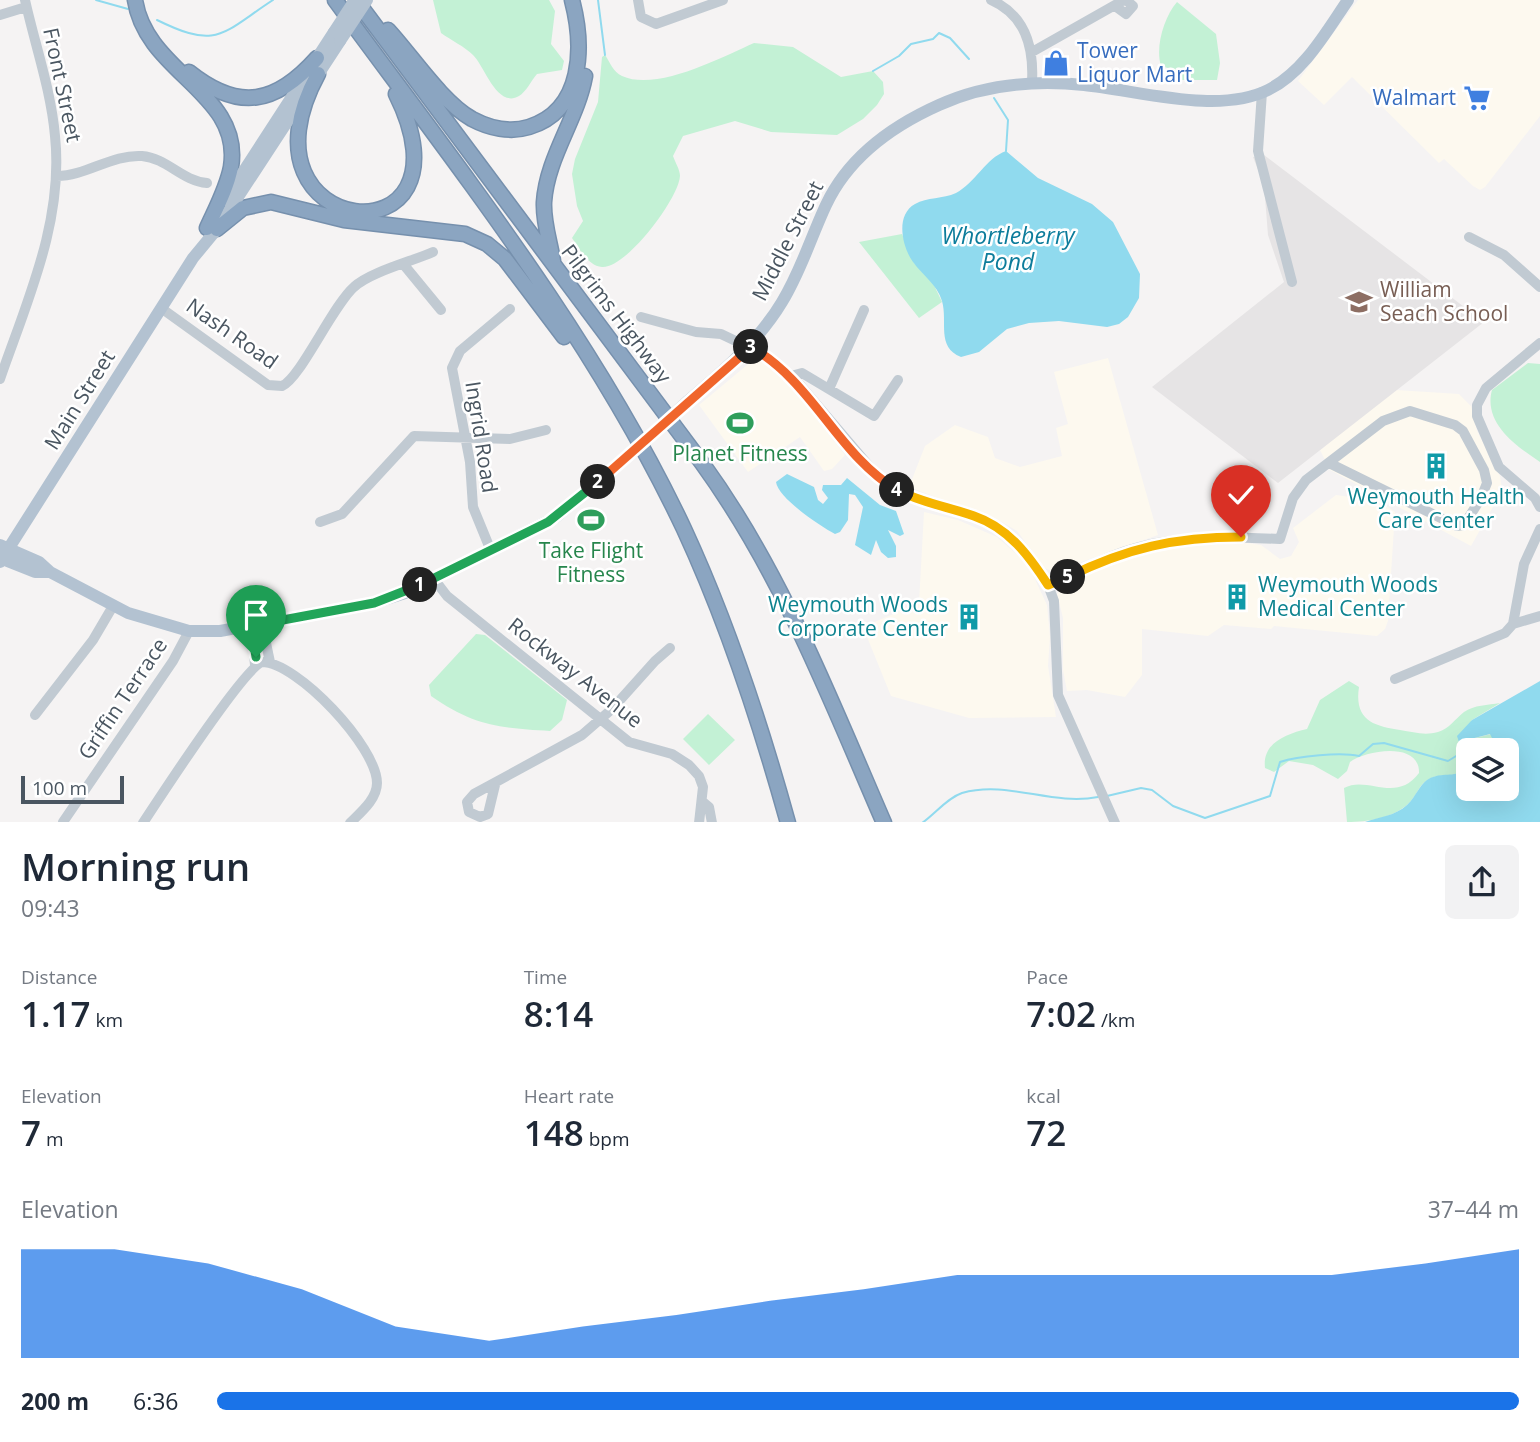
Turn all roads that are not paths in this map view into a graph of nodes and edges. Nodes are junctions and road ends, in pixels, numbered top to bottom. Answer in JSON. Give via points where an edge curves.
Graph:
{"nodes":[{"id":1,"x":135,"y":0,"type":"edge"},
{"id":2,"x":144,"y":0,"type":"edge"},
{"id":3,"x":356,"y":0,"type":"edge"},
{"id":4,"x":365,"y":0,"type":"edge"},
{"id":5,"x":572,"y":0,"type":"edge"},
{"id":6,"x":580,"y":0,"type":"edge"},
{"id":7,"x":638,"y":0,"type":"edge"},
{"id":8,"x":723,"y":0,"type":"edge"},
{"id":9,"x":991,"y":0,"type":"edge"},
{"id":10,"x":1348,"y":0,"type":"edge"},
{"id":11,"x":336,"y":2,"type":"edge"},
{"id":12,"x":1122,"y":2,"type":"edge"},
{"id":13,"x":25,"y":4,"type":"edge"},
{"id":14,"x":0,"y":15,"type":"edge"},
{"id":15,"x":337,"y":36,"type":"junction"},
{"id":16,"x":370,"y":47,"type":"junction"},
{"id":17,"x":1032,"y":52,"type":"junction"},
{"id":18,"x":317,"y":58,"type":"junction"},
{"id":19,"x":318,"y":74,"type":"junction"},
{"id":20,"x":1032,"y":82,"type":"junction"},
{"id":21,"x":1262,"y":92,"type":"junction"},
{"id":22,"x":57,"y":176,"type":"junction"},
{"id":23,"x":207,"y":183,"type":"dead end"},
{"id":24,"x":212,"y":228,"type":"junction"},
{"id":25,"x":1469,"y":237,"type":"dead end"},
{"id":26,"x":433,"y":253,"type":"dead end"},
{"id":27,"x":404,"y":265,"type":"junction"},
{"id":28,"x":554,"y":266,"type":"junction"},
{"id":29,"x":1293,"y":282,"type":"dead end"},
{"id":30,"x":1540,"y":287,"type":"edge"},
{"id":31,"x":161,"y":308,"type":"junction"},
{"id":32,"x":510,"y":309,"type":"dead end"},
{"id":33,"x":441,"y":310,"type":"dead end"},
{"id":34,"x":864,"y":310,"type":"dead end"},
{"id":35,"x":641,"y":317,"type":"dead end"},
{"id":36,"x":1540,"y":343,"type":"edge"},
{"id":37,"x":750,"y":346,"type":"junction"},
{"id":38,"x":791,"y":376,"type":"junction"},
{"id":39,"x":0,"y":379,"type":"edge"},
{"id":40,"x":898,"y":380,"type":"dead end"},
{"id":41,"x":829,"y":389,"type":"junction"},
{"id":42,"x":546,"y":430,"type":"dead end"},
{"id":43,"x":631,"y":431,"type":"junction"},
{"id":44,"x":465,"y":437,"type":"junction"},
{"id":45,"x":1329,"y":463,"type":"junction"},
{"id":46,"x":1540,"y":506,"type":"edge"},
{"id":47,"x":320,"y":522,"type":"dead end"},
{"id":48,"x":1540,"y":529,"type":"edge"},
{"id":49,"x":491,"y":551,"type":"junction"},
{"id":50,"x":2,"y":554,"type":"edge"},
{"id":51,"x":434,"y":579,"type":"junction"},
{"id":52,"x":1048,"y":585,"type":"junction"},
{"id":53,"x":113,"y":606,"type":"junction"},
{"id":54,"x":1540,"y":616,"type":"edge"},
{"id":55,"x":1513,"y":624,"type":"junction"},
{"id":56,"x":257,"y":625,"type":"junction"},
{"id":57,"x":189,"y":631,"type":"junction"},
{"id":58,"x":670,"y":648,"type":"dead end"},
{"id":59,"x":270,"y":662,"type":"junction"},
{"id":60,"x":255,"y":665,"type":"junction"},
{"id":61,"x":1395,"y":680,"type":"dead end"},
{"id":62,"x":34,"y":715,"type":"dead end"},
{"id":63,"x":600,"y":720,"type":"junction"},
{"id":64,"x":495,"y":785,"type":"dead end"},
{"id":65,"x":703,"y":802,"type":"junction"},
{"id":66,"x":63,"y":822,"type":"edge"},
{"id":67,"x":143,"y":822,"type":"edge"},
{"id":68,"x":350,"y":822,"type":"edge"},
{"id":69,"x":699,"y":822,"type":"edge"},
{"id":70,"x":712,"y":822,"type":"edge"},
{"id":71,"x":788,"y":822,"type":"edge"},
{"id":72,"x":884,"y":822,"type":"edge"},
{"id":73,"x":1115,"y":822,"type":"edge"}],
"edges":[{"from":1,"to":24,"type":"highway","via":[[143,27],[157,50],[213,105],[227,128],[230,170]]},
{"from":2,"to":18,"type":"highway","via":[[152,25],[172,54],[200,80],[229,95],[248,99],[275,94]]},
{"from":3,"to":15,"type":"main road","name":"Main Street","bridge":true},
{"from":3,"to":28,"type":"highway","name":"Pilgrims Highway"},
{"from":4,"to":5,"type":"highway","via":[[463,112],[486,125],[516,129],[551,116],[571,92],[578,52]]},
{"from":4,"to":15,"type":"main road","name":"Main Street","bridge":true},
{"from":6,"to":28,"type":"highway","via":[[587,40],[584,80],[545,195]]},
{"from":7,"to":8,"type":"street","via":[[641,18],[656,24]]},
{"from":9,"to":17,"type":"street","via":[[1018,19]]},
{"from":10,"to":21,"type":"main road","name":"Middle Street","via":[[1295,70]]},
{"from":11,"to":16,"type":"highway","name":"Pilgrims Highway"},
{"from":12,"to":17,"type":"street"},
{"from":13,"to":14,"type":"street"},
{"from":13,"to":22,"type":"street","name":"Front Street","via":[[51,109]]},
{"from":15,"to":18,"type":"main road","name":"Main Street"},
{"from":15,"to":19,"type":"main road","name":"Main Street"},
{"from":16,"to":19,"type":"highway","via":[[404,109],[415,146],[409,184],[382,210],[361,214],[335,206],[318,192],[302,167],[296,141],[299,119]]},
{"from":16,"to":43,"type":"highway","name":"Pilgrims Highway","via":[[518,251]]},
{"from":17,"to":20,"type":"street"},
{"from":18,"to":24,"type":"main road","name":"Main Street"},
{"from":19,"to":24,"type":"main road","name":"Main Street"},
{"from":20,"to":21,"type":"main road","name":"Middle Street","via":[[1217,100]]},
{"from":20,"to":37,"type":"main road","name":"Middle Street","via":[[956,98],[921,114],[870,148],[833,192],[789,290]]},
{"from":21,"to":29,"type":"street","via":[[1258,151]]},
{"from":22,"to":23,"type":"street","via":[[140,156]]},
{"from":22,"to":39,"type":"street","name":"Front Street","via":[[50,229]]},
{"from":24,"to":31,"type":"main road","name":"Main Street"},
{"from":24,"to":43,"type":"highway","via":[[243,208],[271,202],[344,220],[446,229],[476,238],[513,270]]},
{"from":25,"to":30,"type":"street","via":[[1504,255]]},
{"from":26,"to":27,"type":"street","name":"Nash Road"},
{"from":27,"to":31,"type":"street","name":"Nash Road","via":[[354,286],[292,380],[279,387],[265,383]]},
{"from":27,"to":33,"type":"street"},
{"from":28,"to":72,"type":"highway","name":"Pilgrims Highway","via":[[710,474],[758,548],[799,628]]},
{"from":31,"to":50,"type":"main road","name":"Main Street"},
{"from":32,"to":44,"type":"street","name":"Ingrid Road","via":[[467,344],[453,364]]},
{"from":34,"to":41,"type":"street"},
{"from":35,"to":37,"type":"street","via":[[721,334]]},
{"from":36,"to":46,"type":"street","via":[[1486,388],[1478,400],[1477,416],[1499,467]]},
{"from":37,"to":38,"type":"street"},
{"from":37,"to":49,"type":"main road","name":"Middle Street","bridge":true,"via":[[562,513]]},
{"from":38,"to":41,"type":"street","via":[[802,373]]},
{"from":38,"to":52,"type":"street","via":[[880,479],[911,497],[976,516],[998,528],[1020,546]]},
{"from":40,"to":41,"type":"street","via":[[874,416]]},
{"from":42,"to":44,"type":"street","via":[[510,439]]},
{"from":43,"to":71,"type":"highway","name":"Pilgrims Highway","via":[[679,518],[728,632]]},
{"from":44,"to":47,"type":"street","via":[[410,438],[346,510]]},
{"from":44,"to":49,"type":"street","name":"Ingrid Road","via":[[473,507]]},
{"from":45,"to":45,"type":"street","via":[[1382,421],[1410,411],[1463,431],[1487,484],[1469,518],[1457,527]]},
{"from":45,"to":52,"type":"street","via":[[1296,492],[1280,539],[1223,537],[1156,543]]},
{"from":48,"to":55,"type":"street","via":[[1521,573]]},
{"from":49,"to":51,"type":"main road","name":"Middle Street"},
{"from":50,"to":53,"type":"main road","name":"Middle Street","via":[[35,572],[50,572]]},
{"from":51,"to":56,"type":"main road","name":"Middle Street","via":[[374,603]]},
{"from":51,"to":63,"type":"street","name":"Rockway Avenue","via":[[447,596]]},
{"from":52,"to":73,"type":"street","via":[[1056,619],[1058,695]]},
{"from":53,"to":57,"type":"main road","name":"Middle Street"},
{"from":53,"to":62,"type":"street","via":[[93,640]]},
{"from":54,"to":55,"type":"street"},
{"from":55,"to":61,"type":"street","via":[[1505,634]]},
{"from":56,"to":57,"type":"main road","name":"Middle Street"},
{"from":56,"to":59,"type":"street"},
{"from":56,"to":60,"type":"street"},
{"from":57,"to":66,"type":"street","name":"Griffin Terrace"},
{"from":58,"to":63,"type":"street"},
{"from":59,"to":60,"type":"street"},
{"from":59,"to":68,"type":"street","via":[[332,708],[369,759],[377,779],[376,791]]},
{"from":60,"to":67,"type":"street"},
{"from":63,"to":64,"type":"street"},
{"from":63,"to":65,"type":"street","name":"Rockway Avenue","via":[[636,745],[684,760],[699,776]]},
{"from":65,"to":69,"type":"street","name":"Rockway Avenue"},
{"from":65,"to":70,"type":"street"}]}
